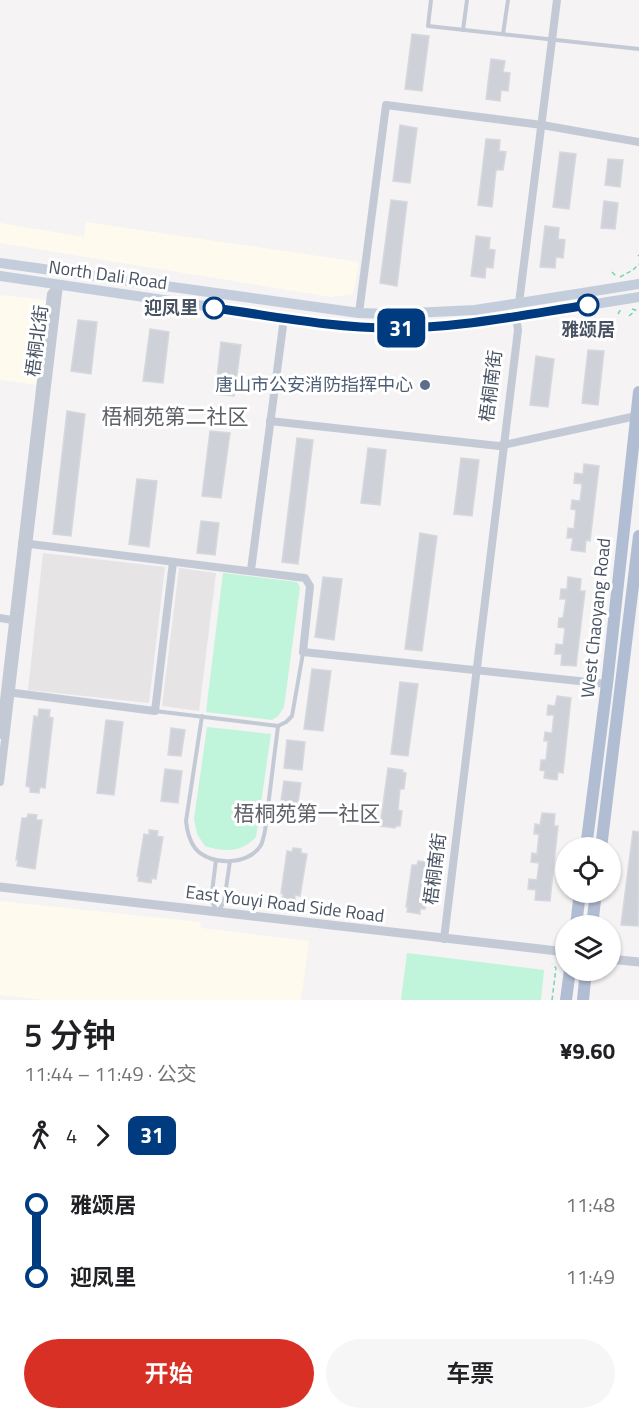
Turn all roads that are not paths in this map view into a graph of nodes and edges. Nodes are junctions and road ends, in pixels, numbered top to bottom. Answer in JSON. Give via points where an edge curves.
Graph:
{"nodes":[{"id":1,"x":431,"y":0,"type":"edge"},
{"id":2,"x":467,"y":0,"type":"edge"},
{"id":3,"x":508,"y":0,"type":"edge"},
{"id":4,"x":557,"y":0,"type":"edge"},
{"id":5,"x":463,"y":30,"type":"junction"},
{"id":6,"x":503,"y":34,"type":"junction"},
{"id":7,"x":552,"y":40,"type":"junction"},
{"id":8,"x":639,"y":49,"type":"edge"},
{"id":9,"x":542,"y":125,"type":"junction"},
{"id":10,"x":639,"y":142,"type":"edge"},
{"id":11,"x":0,"y":263,"type":"edge"},
{"id":12,"x":0,"y":276,"type":"edge"},
{"id":13,"x":639,"y":284,"type":"edge"},
{"id":14,"x":59,"y":285,"type":"junction"},
{"id":15,"x":639,"y":297,"type":"edge"},
{"id":16,"x":519,"y":303,"type":"junction"},
{"id":17,"x":359,"y":313,"type":"junction"},
{"id":18,"x":516,"y":317,"type":"junction"},
{"id":19,"x":284,"y":318,"type":"junction"},
{"id":20,"x":639,"y":392,"type":"edge"},
{"id":21,"x":636,"y":416,"type":"junction"},
{"id":22,"x":270,"y":421,"type":"junction"},
{"id":23,"x":502,"y":446,"type":"junction"},
{"id":24,"x":639,"y":536,"type":"edge"},
{"id":25,"x":25,"y":544,"type":"junction"},
{"id":26,"x":173,"y":562,"type":"junction"},
{"id":27,"x":251,"y":570,"type":"junction"},
{"id":28,"x":0,"y":618,"type":"edge"},
{"id":29,"x":16,"y":620,"type":"junction"},
{"id":30,"x":303,"y":652,"type":"junction"},
{"id":31,"x":475,"y":671,"type":"junction"},
{"id":32,"x":607,"y":684,"type":"junction"},
{"id":33,"x":621,"y":686,"type":"junction"},
{"id":34,"x":8,"y":692,"type":"junction"},
{"id":35,"x":155,"y":711,"type":"junction"},
{"id":36,"x":202,"y":716,"type":"junction"},
{"id":37,"x":278,"y":726,"type":"junction"},
{"id":38,"x":0,"y":735,"type":"edge"},
{"id":39,"x":0,"y":782,"type":"edge"},
{"id":40,"x":587,"y":837,"type":"edge"},
{"id":41,"x":602,"y":837,"type":"edge"},
{"id":42,"x":216,"y":860,"type":"junction"},
{"id":43,"x":230,"y":861,"type":"junction"},
{"id":44,"x":0,"y":887,"type":"edge"},
{"id":45,"x":217,"y":913,"type":"junction"},
{"id":46,"x":444,"y":939,"type":"junction"},
{"id":47,"x":555,"y":951,"type":"edge"},
{"id":48,"x":621,"y":960,"type":"edge"},
{"id":49,"x":639,"y":962,"type":"edge"},
{"id":50,"x":569,"y":981,"type":"edge"},
{"id":51,"x":585,"y":981,"type":"edge"},
{"id":52,"x":566,"y":1000,"type":"edge"},
{"id":53,"x":583,"y":1000,"type":"edge"}],
"edges":[{"from":1,"to":5,"type":"lane","via":[[428,26]]},
{"from":2,"to":5,"type":"lane"},
{"from":3,"to":6,"type":"lane"},
{"from":4,"to":7,"type":"street"},
{"from":5,"to":6,"type":"lane"},
{"from":6,"to":7,"type":"lane"},
{"from":7,"to":8,"type":"lane"},
{"from":7,"to":9,"type":"street"},
{"from":9,"to":10,"type":"street"},
{"from":9,"to":16,"type":"street"},
{"from":9,"to":17,"type":"street","via":[[383,104]]},
{"from":11,"to":17,"type":"main road","name":"North Dali Road"},
{"from":12,"to":14,"type":"main road","name":"North Dali Road"},
{"from":13,"to":16,"type":"main road","name":"North Dali Road"},
{"from":14,"to":19,"type":"main road","name":"North Dali Road"},
{"from":14,"to":25,"type":"street","name":"梧桐北街"},
{"from":15,"to":18,"type":"main road","name":"North Dali Road"},
{"from":16,"to":17,"type":"main road","name":"North Dali Road","via":[[440,313]]},
{"from":18,"to":19,"type":"main road","name":"North Dali Road","via":[[391,328]]},
{"from":18,"to":23,"type":"street","name":"梧桐南街"},
{"from":19,"to":22,"type":"street"},
{"from":20,"to":21,"type":"main road","name":"West Chaoyang Road"},
{"from":21,"to":23,"type":"street"},
{"from":21,"to":32,"type":"main road","name":"West Chaoyang Road"},
{"from":22,"to":23,"type":"street"},
{"from":22,"to":27,"type":"street"},
{"from":23,"to":31,"type":"street","name":"梧桐南街"},
{"from":24,"to":33,"type":"main road","name":"West Chaoyang Road"},
{"from":25,"to":26,"type":"street"},
{"from":25,"to":29,"type":"street","name":"梧桐北街"},
{"from":26,"to":27,"type":"street"},
{"from":26,"to":35,"type":"street"},
{"from":27,"to":30,"type":"street","via":[[305,578],[310,586]]},
{"from":28,"to":29,"type":"street"},
{"from":29,"to":34,"type":"street","name":"梧桐北街"},
{"from":30,"to":31,"type":"street"},
{"from":30,"to":37,"type":"lane","via":[[292,716]]},
{"from":31,"to":32,"type":"street"},
{"from":31,"to":46,"type":"street","name":"梧桐南街"},
{"from":32,"to":33,"type":"main road"},
{"from":32,"to":40,"type":"main road","name":"West Chaoyang Road"},
{"from":33,"to":41,"type":"main road","name":"West Chaoyang Road"},
{"from":34,"to":35,"type":"street"},
{"from":34,"to":38,"type":"street","name":"梧桐北街"},
{"from":34,"to":39,"type":"street","name":"梧桐北街"},
{"from":35,"to":36,"type":"lane"},
{"from":36,"to":37,"type":"lane"},
{"from":36,"to":42,"type":"lane","via":[[187,832],[196,849]]},
{"from":37,"to":43,"type":"lane","via":[[261,844],[245,858]]},
{"from":42,"to":43,"type":"lane"},
{"from":42,"to":45,"type":"lane","via":[[211,900]]},
{"from":43,"to":45,"type":"lane","via":[[224,902]]},
{"from":44,"to":45,"type":"street","name":"East Youyi Road Side Road"},
{"from":45,"to":46,"type":"street","name":"East Youyi Road Side Road"},
{"from":46,"to":47,"type":"street","name":"East Youyi Road Side Road"},
{"from":48,"to":49,"type":"street"},
{"from":50,"to":52,"type":"main road"},
{"from":51,"to":53,"type":"main road"}]}
